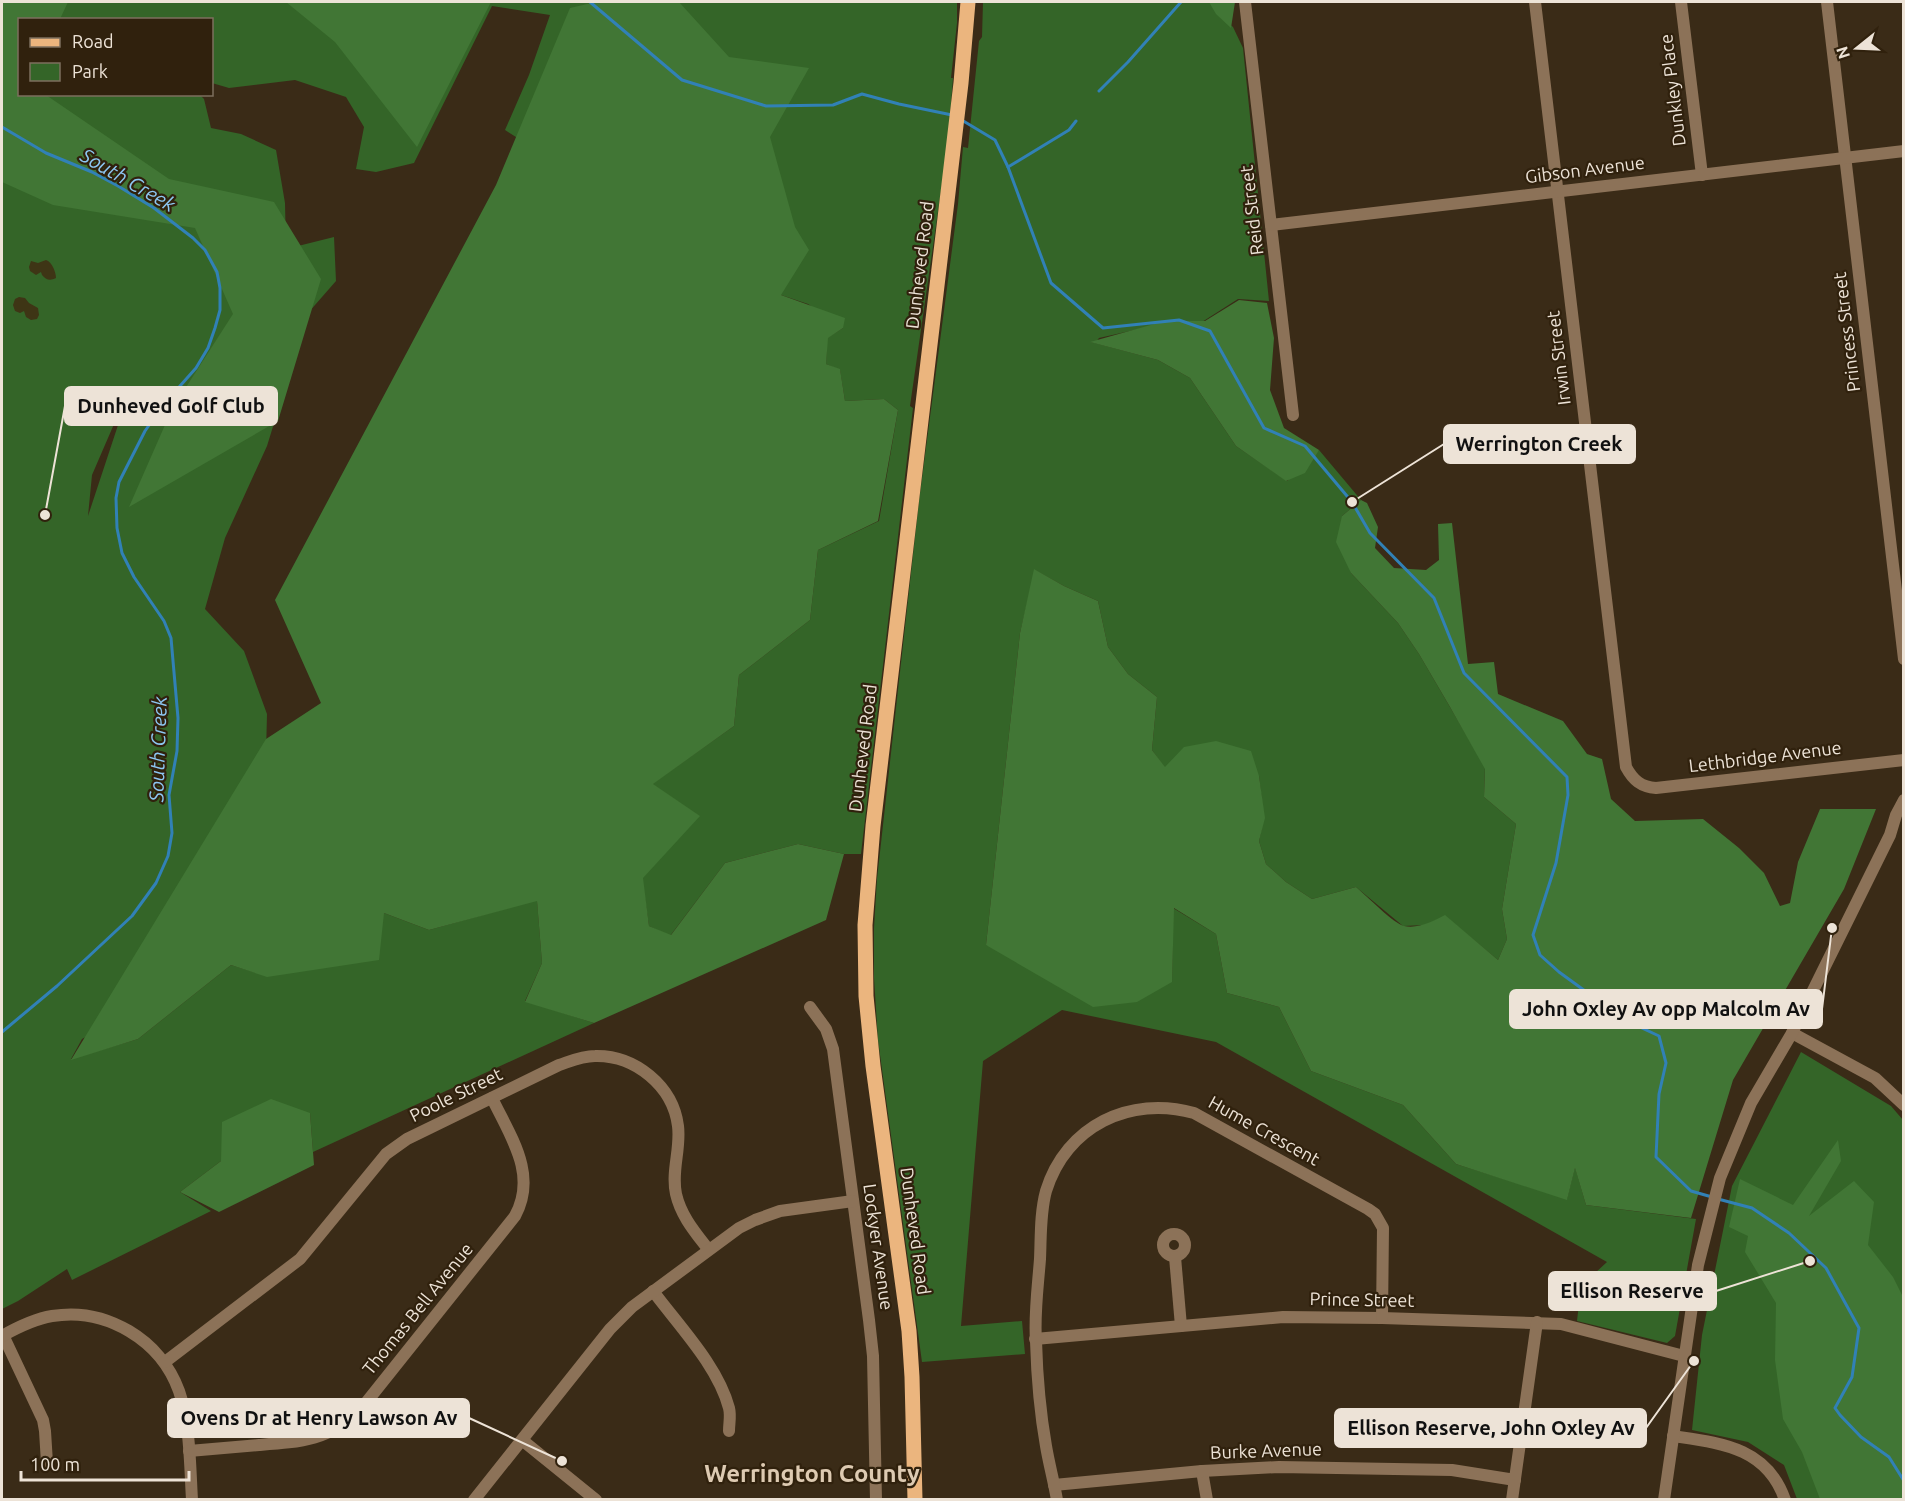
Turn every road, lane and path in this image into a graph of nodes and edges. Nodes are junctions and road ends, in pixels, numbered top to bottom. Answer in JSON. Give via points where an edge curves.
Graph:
{"nodes":[{"id":1,"x":968,"y":2,"type":"edge"},
{"id":2,"x":1245,"y":2,"type":"edge"},
{"id":3,"x":1536,"y":2,"type":"edge"},
{"id":4,"x":1681,"y":2,"type":"edge"},
{"id":5,"x":1827,"y":2,"type":"edge"},
{"id":6,"x":1904,"y":151,"type":"edge"},
{"id":7,"x":1845,"y":158,"type":"junction"},
{"id":8,"x":1702,"y":175,"type":"junction"},
{"id":9,"x":1557,"y":192,"type":"junction"},
{"id":10,"x":1271,"y":225,"type":"junction"},
{"id":11,"x":1293,"y":415,"type":"dead end"},
{"id":12,"x":1904,"y":659,"type":"edge"},
{"id":13,"x":1904,"y":760,"type":"edge"},
{"id":14,"x":1633,"y":779,"type":"joint"},
{"id":15,"x":1904,"y":800,"type":"edge"},
{"id":16,"x":1904,"y":817,"type":"edge"},
{"id":17,"x":1890,"y":835,"type":"junction"},
{"id":18,"x":810,"y":1007,"type":"dead end"},
{"id":19,"x":1792,"y":1033,"type":"junction"},
{"id":20,"x":492,"y":1098,"type":"junction"},
{"id":21,"x":1902,"y":1101,"type":"edge"},
{"id":22,"x":853,"y":1201,"type":"junction"},
{"id":23,"x":708,"y":1249,"type":"junction"},
{"id":24,"x":1175,"y":1257,"type":"dead end"},
{"id":25,"x":653,"y":1291,"type":"junction"},
{"id":26,"x":1382,"y":1318,"type":"junction"},
{"id":27,"x":1538,"y":1322,"type":"junction"},
{"id":28,"x":1181,"y":1326,"type":"junction"},
{"id":29,"x":2,"y":1335,"type":"edge"},
{"id":30,"x":1035,"y":1339,"type":"junction"},
{"id":31,"x":1684,"y":1356,"type":"junction"},
{"id":32,"x":165,"y":1362,"type":"junction"},
{"id":33,"x":729,"y":1431,"type":"dead end"},
{"id":34,"x":1673,"y":1436,"type":"junction"},
{"id":35,"x":522,"y":1440,"type":"junction"},
{"id":36,"x":189,"y":1451,"type":"junction"},
{"id":37,"x":47,"y":1462,"type":"dead end"},
{"id":38,"x":1202,"y":1471,"type":"junction"},
{"id":39,"x":1515,"y":1480,"type":"junction"},
{"id":40,"x":1054,"y":1485,"type":"junction"},
{"id":41,"x":192,"y":1500,"type":"edge"},
{"id":42,"x":474,"y":1500,"type":"edge"},
{"id":43,"x":596,"y":1500,"type":"edge"},
{"id":44,"x":876,"y":1500,"type":"edge"},
{"id":45,"x":915,"y":1500,"type":"edge"},
{"id":46,"x":1057,"y":1500,"type":"edge"},
{"id":47,"x":1207,"y":1500,"type":"edge"},
{"id":48,"x":1512,"y":1500,"type":"edge"},
{"id":49,"x":1664,"y":1500,"type":"edge"},
{"id":50,"x":1785,"y":1500,"type":"edge"}],
"edges":[{"from":1,"to":45,"type":"main road","name":"Dunheved Road","via":[[873,826],[865,925],[869,1029],[909,1331]]},
{"from":2,"to":10,"type":"street","name":"Reid Street"},
{"from":3,"to":9,"type":"street","name":"Irwin Street"},
{"from":4,"to":8,"type":"street","name":"Dunkley Place"},
{"from":5,"to":7,"type":"street","name":"Princess Street"},
{"from":6,"to":7,"type":"street","name":"Gibson Avenue"},
{"from":7,"to":8,"type":"street","name":"Gibson Avenue"},
{"from":7,"to":12,"type":"street","name":"Princess Street"},
{"from":8,"to":9,"type":"street","name":"Gibson Avenue"},
{"from":9,"to":10,"type":"street","name":"Gibson Avenue"},
{"from":9,"to":14,"type":"street","name":"Irwin Street","via":[[1624,761]]},
{"from":10,"to":11,"type":"street","name":"Reid Street"},
{"from":13,"to":14,"type":"street","name":"Lethbridge Avenue","via":[[1656,788]]},
{"from":15,"to":17,"type":"street"},
{"from":16,"to":17,"type":"street"},
{"from":17,"to":19,"type":"street"},
{"from":18,"to":22,"type":"street","name":"Lockyer Avenue","via":[[833,1049]]},
{"from":19,"to":21,"type":"street","via":[[1866,1073]]},
{"from":19,"to":31,"type":"street","via":[[1751,1102],[1720,1178],[1698,1265]]},
{"from":20,"to":23,"type":"street","name":"Poole Street","via":[[559,1065],[585,1057],[611,1057],[645,1071],[661,1086],[675,1111],[679,1136],[674,1173],[676,1194],[685,1220]]},
{"from":20,"to":32,"type":"street","name":"Poole Street","via":[[393,1148],[300,1259]]},
{"from":20,"to":36,"type":"street","name":"Thomas Bell Avenue","via":[[522,1165],[525,1183],[519,1209],[362,1409],[344,1425],[316,1438]]},
{"from":22,"to":23,"type":"street","via":[[770,1214],[739,1228]]},
{"from":22,"to":44,"type":"street","name":"Lockyer Avenue","via":[[873,1356]]},
{"from":23,"to":25,"type":"street"},
{"from":24,"to":28,"type":"street"},
{"from":25,"to":33,"type":"street","via":[[717,1379],[728,1407]]},
{"from":25,"to":35,"type":"street","via":[[610,1329]]},
{"from":26,"to":27,"type":"street","name":"Prince Street"},
{"from":26,"to":28,"type":"street","name":"Prince Street","via":[[1283,1317]]},
{"from":26,"to":30,"type":"street","name":"Hume Crescent","via":[[1384,1237],[1375,1214],[1202,1116],[1177,1108],[1151,1107],[1125,1111],[1093,1127],[1067,1150],[1053,1174],[1042,1210]]},
{"from":27,"to":31,"type":"street","name":"Prince Street","via":[[1560,1324]]},
{"from":27,"to":39,"type":"street"},
{"from":28,"to":30,"type":"street","name":"Prince Street"},
{"from":29,"to":32,"type":"street","via":[[45,1317],[89,1316],[133,1333]]},
{"from":29,"to":37,"type":"street","via":[[42,1420]]},
{"from":30,"to":40,"type":"street","name":"Hume Crescent"},
{"from":31,"to":34,"type":"street"},
{"from":32,"to":36,"type":"street","via":[[183,1402]]},
{"from":34,"to":49,"type":"street"},
{"from":34,"to":50,"type":"street","via":[[1723,1444],[1743,1452],[1767,1470]]},
{"from":35,"to":42,"type":"street"},
{"from":35,"to":43,"type":"street"},
{"from":36,"to":41,"type":"street"},
{"from":38,"to":39,"type":"street","name":"Burke Avenue","via":[[1279,1467],[1452,1470]]},
{"from":38,"to":40,"type":"street","name":"Burke Avenue"},
{"from":38,"to":47,"type":"street"},
{"from":39,"to":48,"type":"street"},
{"from":40,"to":46,"type":"street","name":"Hume Crescent"}]}
